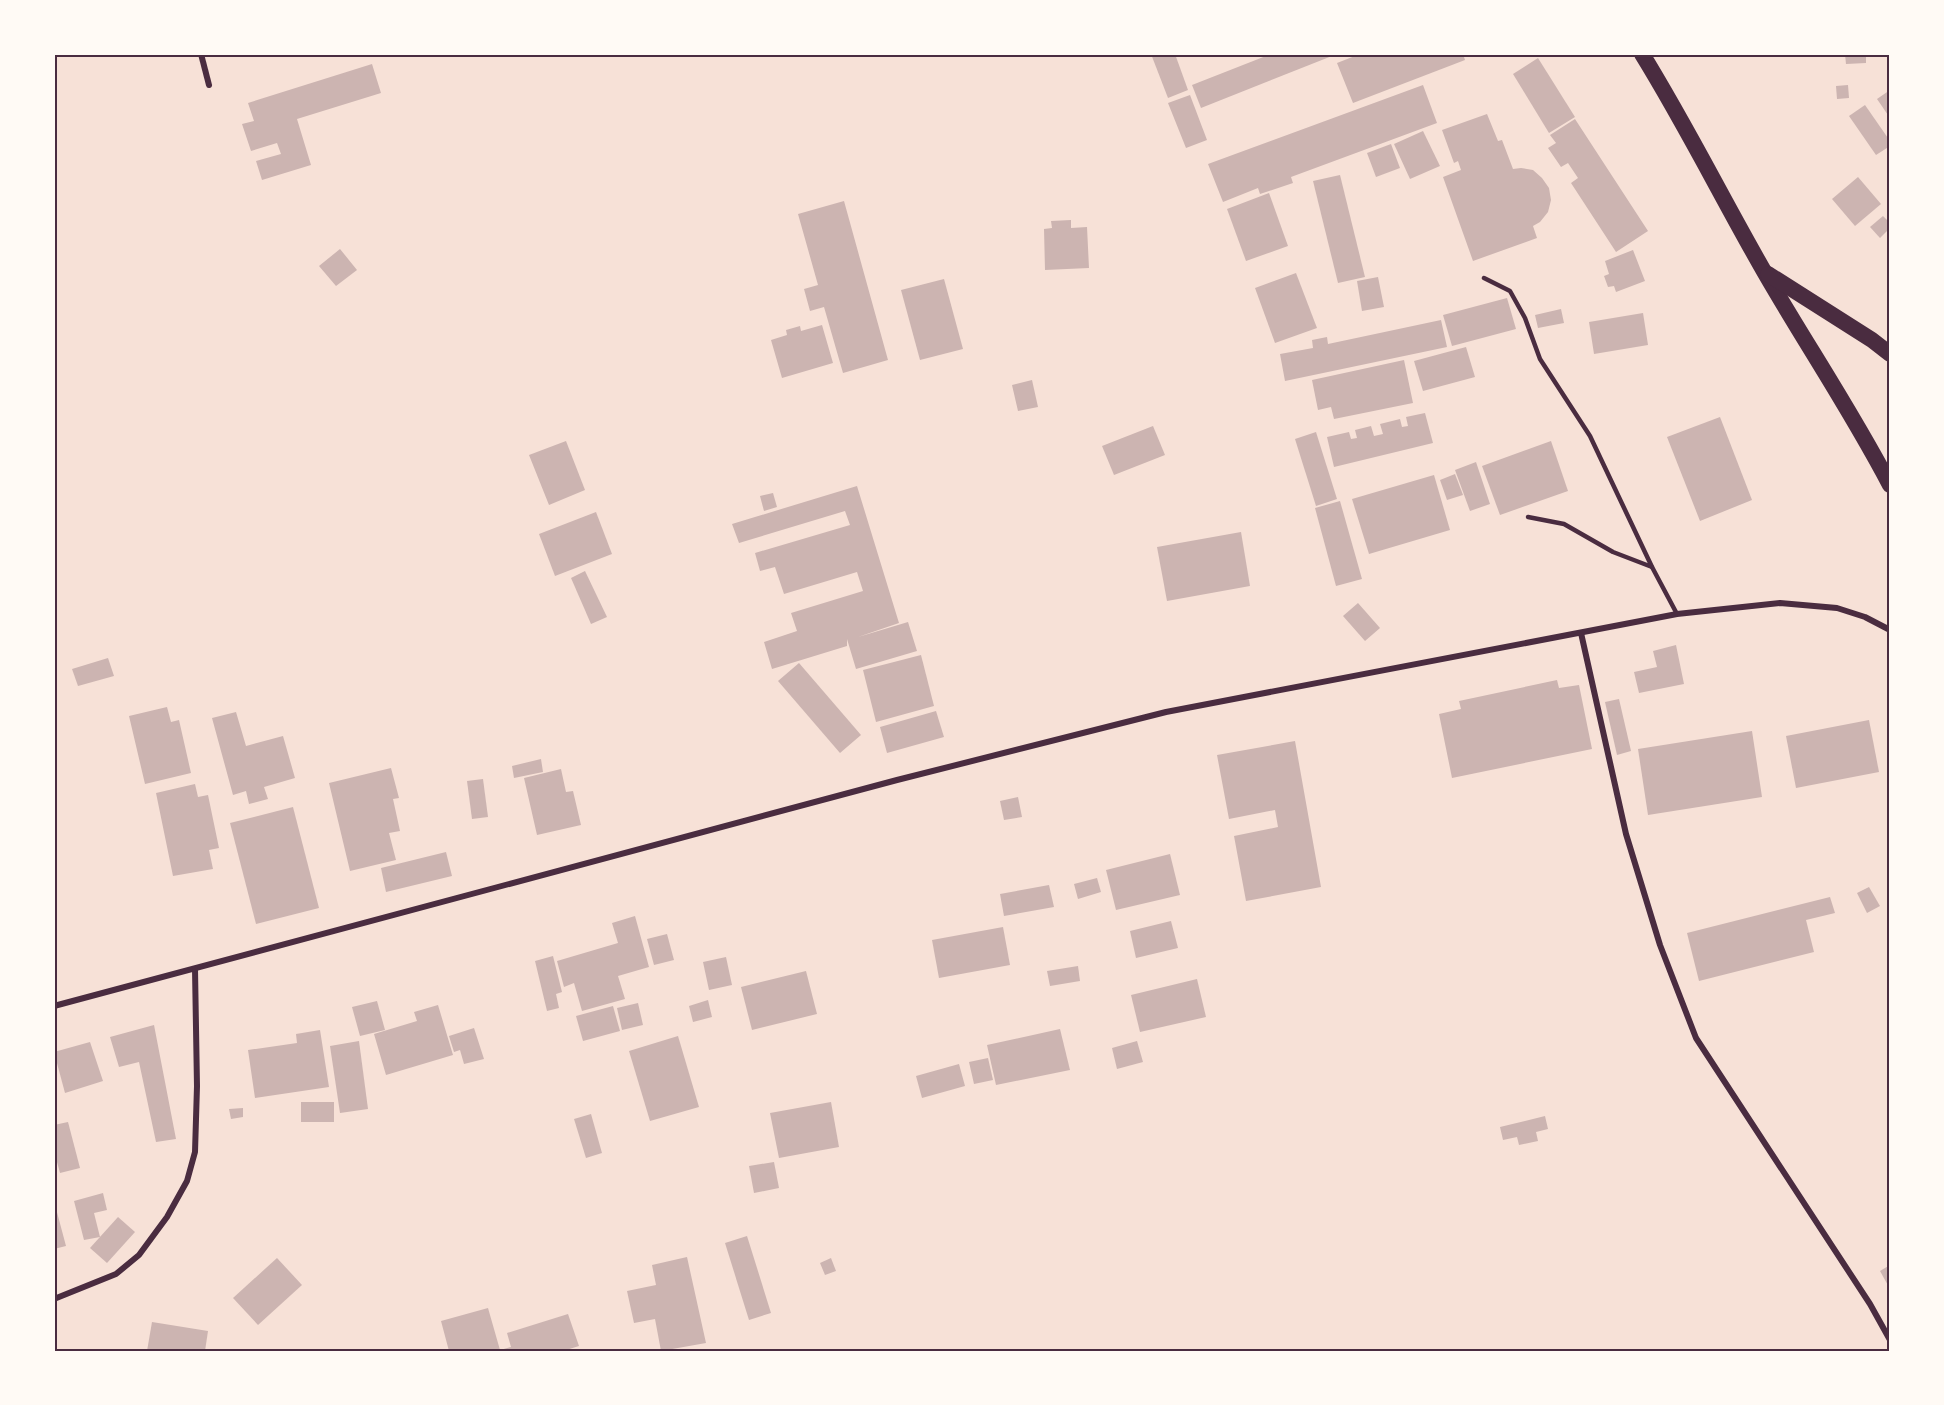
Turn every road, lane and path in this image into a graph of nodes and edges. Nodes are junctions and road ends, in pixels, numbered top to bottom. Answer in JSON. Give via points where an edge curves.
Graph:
{"nodes":[{"id":1,"x":201,"y":54,"type":"edge"},
{"id":2,"x":1642,"y":54,"type":"edge"},
{"id":3,"x":209,"y":85,"type":"dead end"},
{"id":4,"x":1764,"y":272,"type":"junction"},
{"id":5,"x":1484,"y":278,"type":"dead end"},
{"id":6,"x":1890,"y":354,"type":"edge"},
{"id":7,"x":1890,"y":485,"type":"edge"},
{"id":8,"x":1528,"y":517,"type":"dead end"},
{"id":9,"x":1652,"y":567,"type":"junction"},
{"id":10,"x":1677,"y":614,"type":"junction"},
{"id":11,"x":1890,"y":630,"type":"edge"},
{"id":12,"x":1581,"y":633,"type":"junction"},
{"id":13,"x":195,"y":969,"type":"junction"},
{"id":14,"x":54,"y":1006,"type":"edge"},
{"id":15,"x":54,"y":1299,"type":"edge"},
{"id":16,"x":1890,"y":1340,"type":"edge"}],
"edges":[{"from":1,"to":3,"type":"street"},
{"from":2,"to":4,"type":"highway"},
{"from":4,"to":6,"type":"highway"},
{"from":4,"to":7,"type":"highway"},
{"from":5,"to":9,"type":"lane","via":[[1510,291],[1540,359],[1590,436]]},
{"from":8,"to":9,"type":"lane","via":[[1564,524],[1613,552]]},
{"from":9,"to":10,"type":"lane"},
{"from":10,"to":11,"type":"street","via":[[1780,603],[1837,608]]},
{"from":10,"to":12,"type":"street"},
{"from":12,"to":13,"type":"street","via":[[1155,715],[897,780]]},
{"from":12,"to":16,"type":"street","via":[[1626,834],[1660,945],[1696,1038]]},
{"from":13,"to":14,"type":"street"},
{"from":13,"to":15,"type":"street","via":[[195,1152],[187,1182],[139,1255],[116,1274]]}]}
